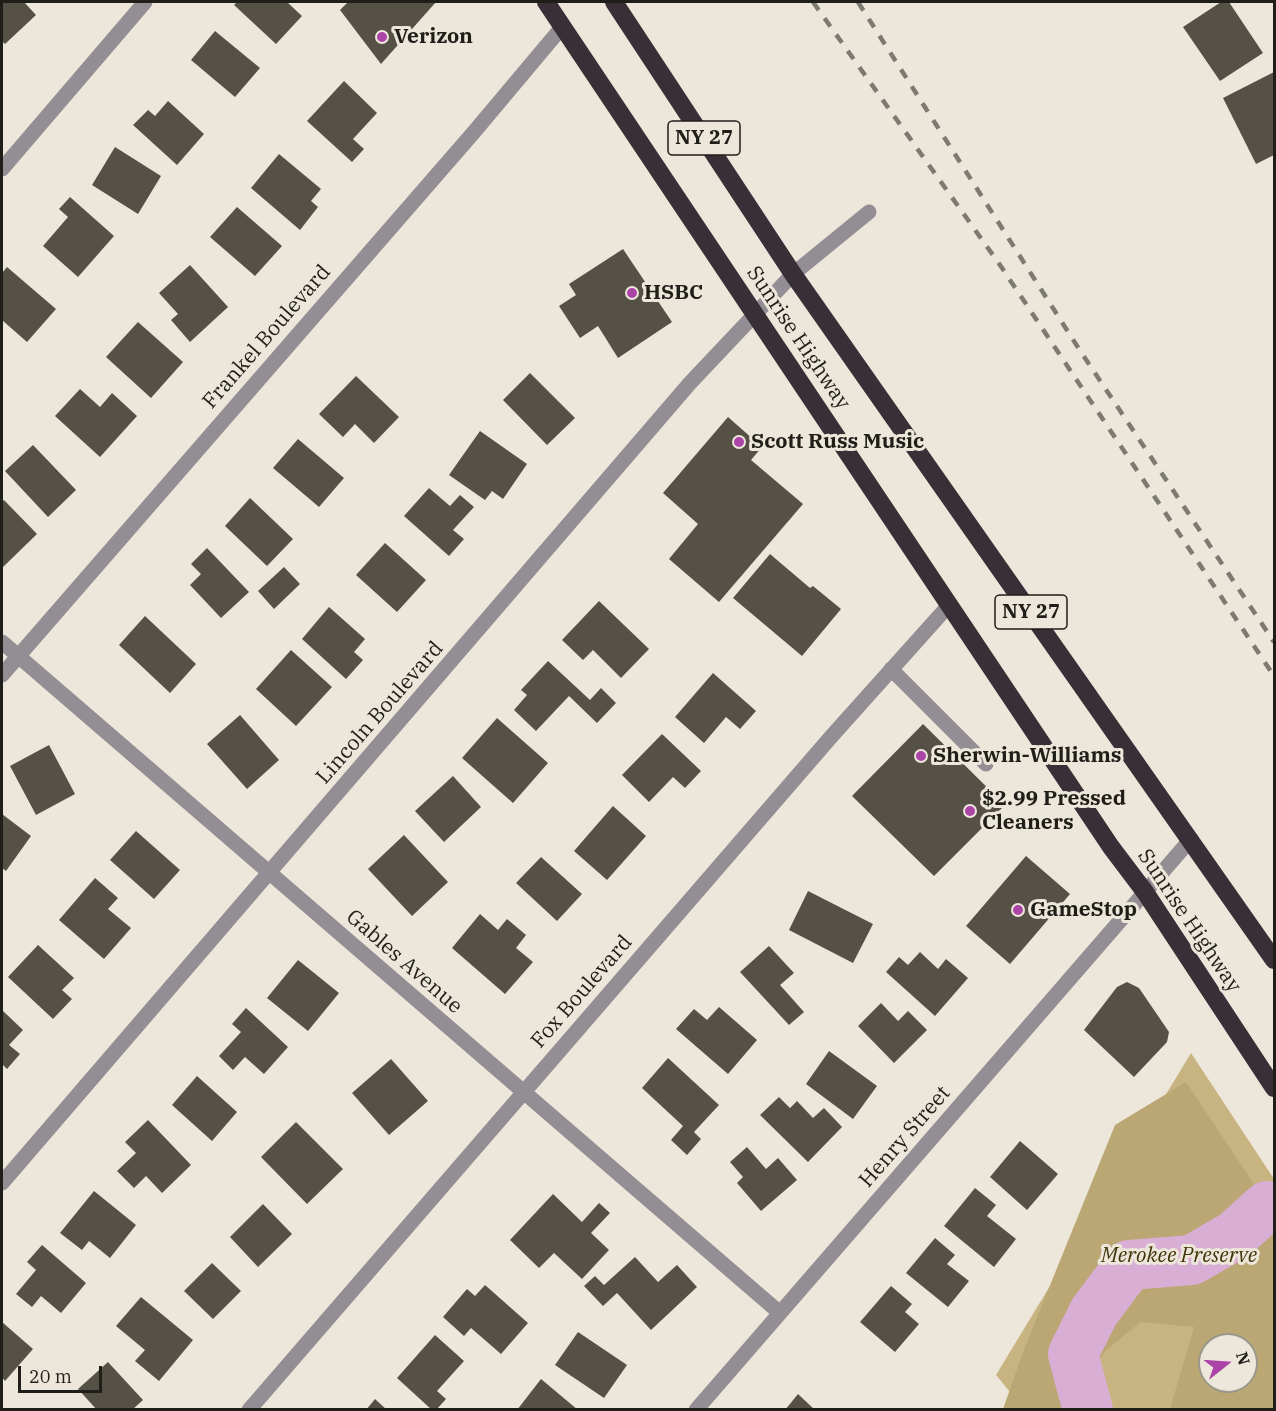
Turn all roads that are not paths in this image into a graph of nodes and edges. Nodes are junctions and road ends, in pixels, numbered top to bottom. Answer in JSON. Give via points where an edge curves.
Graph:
{"nodes":[{"id":1,"x":145,"y":2,"type":"edge"},
{"id":2,"x":546,"y":2,"type":"edge"},
{"id":3,"x":614,"y":2,"type":"edge"},
{"id":4,"x":563,"y":26,"type":"junction"},
{"id":5,"x":2,"y":169,"type":"edge"},
{"id":6,"x":869,"y":212,"type":"dead end"},
{"id":7,"x":793,"y":274,"type":"junction"},
{"id":8,"x":754,"y":314,"type":"junction"},
{"id":9,"x":950,"y":604,"type":"junction"},
{"id":10,"x":2,"y":642,"type":"edge"},
{"id":11,"x":18,"y":656,"type":"junction"},
{"id":12,"x":891,"y":669,"type":"junction"},
{"id":13,"x":2,"y":675,"type":"edge"},
{"id":14,"x":986,"y":765,"type":"dead end"},
{"id":15,"x":1191,"y":839,"type":"junction"},
{"id":16,"x":270,"y":874,"type":"junction"},
{"id":17,"x":1144,"y":892,"type":"junction"},
{"id":18,"x":1275,"y":960,"type":"edge"},
{"id":19,"x":1275,"y":1088,"type":"edge"},
{"id":20,"x":524,"y":1092,"type":"junction"},
{"id":21,"x":2,"y":1183,"type":"edge"},
{"id":22,"x":780,"y":1313,"type":"junction"},
{"id":23,"x":249,"y":1410,"type":"edge"},
{"id":24,"x":696,"y":1410,"type":"edge"}],
"edges":[{"from":1,"to":5,"type":"street"},
{"from":2,"to":4,"type":"highway","name":"Sunrise Highway","number":"NY 27"},
{"from":3,"to":7,"type":"highway","name":"Sunrise Highway","number":"NY 27"},
{"from":4,"to":8,"type":"highway","name":"Sunrise Highway","number":"NY 27"},
{"from":4,"to":11,"type":"street","name":"Frankel Boulevard"},
{"from":6,"to":7,"type":"street","name":"Lincoln Boulevard"},
{"from":7,"to":8,"type":"street","name":"Lincoln Boulevard"},
{"from":7,"to":15,"type":"highway","name":"Sunrise Highway","number":"NY 27"},
{"from":8,"to":9,"type":"highway","name":"Sunrise Highway","number":"NY 27"},
{"from":8,"to":16,"type":"street","name":"Lincoln Boulevard","via":[[682,392]]},
{"from":9,"to":12,"type":"street","name":"Fox Boulevard"},
{"from":9,"to":17,"type":"highway","name":"Sunrise Highway","number":"NY 27"},
{"from":10,"to":11,"type":"street","name":"Gables Avenue"},
{"from":11,"to":13,"type":"street","name":"Frankel Boulevard"},
{"from":11,"to":16,"type":"street","name":"Gables Avenue"},
{"from":12,"to":14,"type":"street"},
{"from":12,"to":20,"type":"street","name":"Fox Boulevard"},
{"from":15,"to":17,"type":"street","name":"Henry Street"},
{"from":15,"to":18,"type":"highway","name":"Sunrise Highway","number":"NY 27"},
{"from":16,"to":20,"type":"street","name":"Gables Avenue"},
{"from":16,"to":21,"type":"street","name":"Lincoln Boulevard"},
{"from":17,"to":19,"type":"highway","name":"Sunrise Highway","number":"NY 27"},
{"from":17,"to":22,"type":"street","name":"Henry Street"},
{"from":20,"to":22,"type":"street","name":"Gables Avenue"},
{"from":20,"to":23,"type":"street","name":"Fox Boulevard"},
{"from":22,"to":24,"type":"street","name":"Henry Street"}]}
